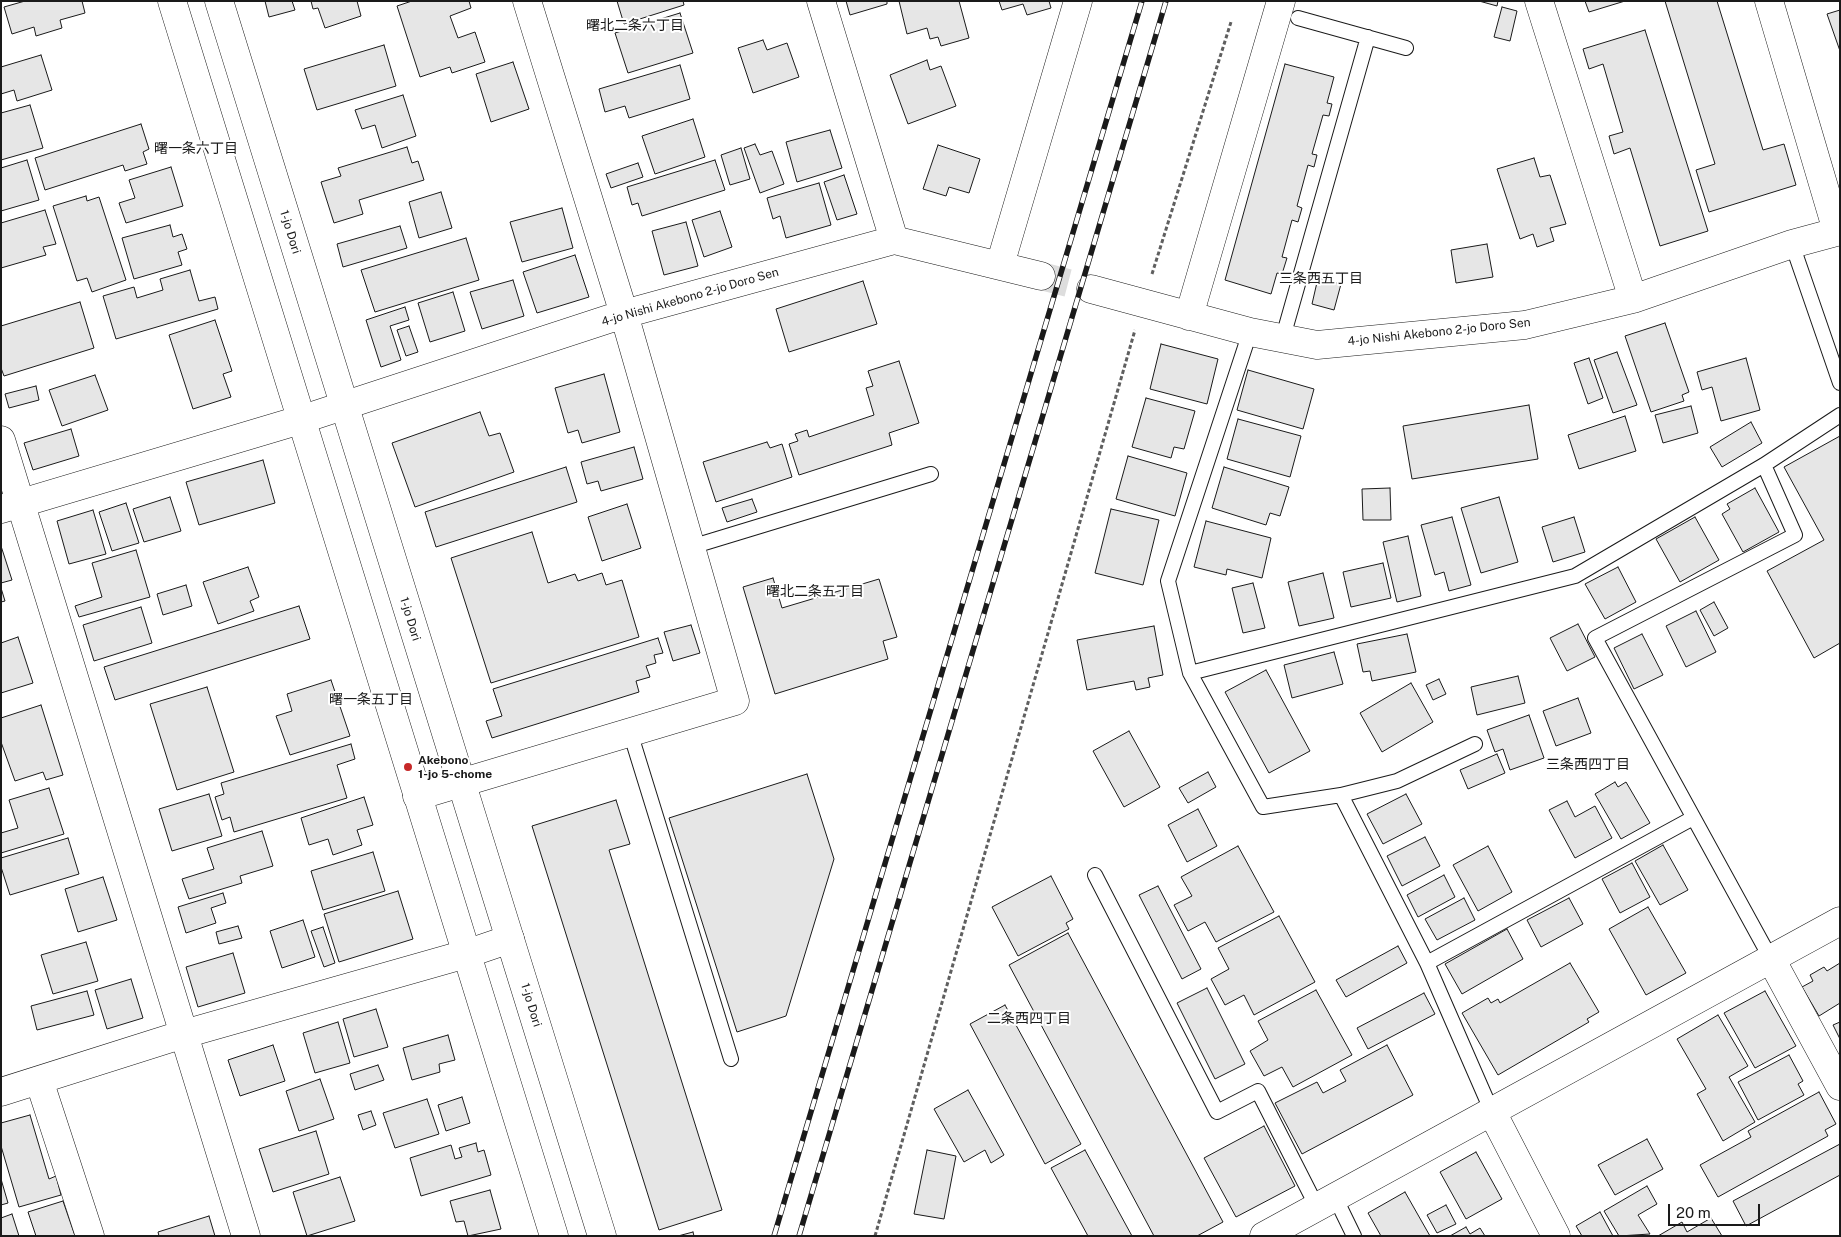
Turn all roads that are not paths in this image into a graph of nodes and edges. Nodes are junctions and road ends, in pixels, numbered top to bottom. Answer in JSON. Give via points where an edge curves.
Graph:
{"nodes":[{"id":1,"x":172,"y":1,"type":"edge"},
{"id":2,"x":219,"y":1,"type":"edge"},
{"id":3,"x":527,"y":1,"type":"edge"},
{"id":4,"x":821,"y":1,"type":"edge"},
{"id":5,"x":1078,"y":1,"type":"edge"},
{"id":6,"x":1539,"y":1,"type":"edge"},
{"id":7,"x":1769,"y":1,"type":"edge"},
{"id":8,"x":1290,"y":10,"type":"edge"},
{"id":9,"x":1368,"y":37,"type":"junction"},
{"id":10,"x":1406,"y":48,"type":"dead end"},
{"id":11,"x":1839,"y":231,"type":"edge"},
{"id":12,"x":894,"y":240,"type":"junction"},
{"id":13,"x":1792,"y":244,"type":"junction"},
{"id":14,"x":1000,"y":265,"type":"junction"},
{"id":15,"x":1041,"y":276,"type":"tunnel mouth"},
{"id":16,"x":1091,"y":289,"type":"tunnel mouth"},
{"id":17,"x":1632,"y":299,"type":"junction"},
{"id":18,"x":624,"y":314,"type":"junction"},
{"id":19,"x":1189,"y":316,"type":"junction"},
{"id":20,"x":1250,"y":332,"type":"junction"},
{"id":21,"x":1283,"y":337,"type":"junction"},
{"id":22,"x":1840,"y":383,"type":"edge"},
{"id":23,"x":343,"y":406,"type":"junction"},
{"id":24,"x":1840,"y":415,"type":"edge"},
{"id":25,"x":300,"y":420,"type":"junction"},
{"id":26,"x":1,"y":440,"type":"edge"},
{"id":27,"x":1764,"y":465,"type":"junction"},
{"id":28,"x":932,"y":474,"type":"dead end"},
{"id":29,"x":11,"y":506,"type":"edge"},
{"id":30,"x":691,"y":547,"type":"junction"},
{"id":31,"x":1190,"y":673,"type":"junction"},
{"id":32,"x":630,"y":732,"type":"junction"},
{"id":33,"x":1475,"y":744,"type":"dead end"},
{"id":34,"x":461,"y":783,"type":"junction"},
{"id":35,"x":1340,"y":795,"type":"junction"},
{"id":36,"x":417,"y":796,"type":"junction"},
{"id":37,"x":1693,"y":818,"type":"junction"},
{"id":38,"x":1096,"y":875,"type":"dead end"},
{"id":39,"x":1840,"y":921,"type":"edge"},
{"id":40,"x":510,"y":939,"type":"junction"},
{"id":41,"x":466,"y":954,"type":"junction"},
{"id":42,"x":1771,"y":959,"type":"junction"},
{"id":43,"x":1427,"y":963,"type":"junction"},
{"id":44,"x":184,"y":1034,"type":"junction"},
{"id":45,"x":731,"y":1059,"type":"dead end"},
{"id":46,"x":39,"y":1080,"type":"junction"},
{"id":47,"x":1840,"y":1086,"type":"edge"},
{"id":48,"x":1,"y":1092,"type":"edge"},
{"id":49,"x":1492,"y":1112,"type":"junction"},
{"id":50,"x":1326,"y":1202,"type":"junction"},
{"id":51,"x":90,"y":1236,"type":"edge"},
{"id":52,"x":246,"y":1236,"type":"edge"},
{"id":53,"x":554,"y":1236,"type":"edge"},
{"id":54,"x":602,"y":1236,"type":"edge"},
{"id":55,"x":1264,"y":1236,"type":"edge"},
{"id":56,"x":1354,"y":1236,"type":"edge"},
{"id":57,"x":1556,"y":1236,"type":"edge"}],
"edges":[{"from":1,"to":25,"type":"street"},
{"from":2,"to":23,"type":"street","name":"1-jo Dori"},
{"from":3,"to":18,"type":"street"},
{"from":4,"to":12,"type":"street"},
{"from":5,"to":14,"type":"street"},
{"from":6,"to":17,"type":"street"},
{"from":7,"to":11,"type":"street"},
{"from":8,"to":9,"type":"lane"},
{"from":8,"to":19,"type":"street"},
{"from":9,"to":10,"type":"lane"},
{"from":9,"to":21,"type":"lane"},
{"from":11,"to":13,"type":"street","name":"4-jo Nishi Akebono 2-jo Doro Sen"},
{"from":12,"to":14,"type":"street","name":"4-jo Nishi Akebono 2-jo Doro Sen"},
{"from":12,"to":18,"type":"street","name":"4-jo Nishi Akebono 2-jo Doro Sen"},
{"from":13,"to":17,"type":"street","name":"4-jo Nishi Akebono 2-jo Doro Sen"},
{"from":13,"to":22,"type":"lane"},
{"from":14,"to":15,"type":"street","name":"4-jo Nishi Akebono 2-jo Doro Sen"},
{"from":16,"to":19,"type":"street","name":"4-jo Nishi Akebono 2-jo Doro Sen"},
{"from":17,"to":21,"type":"street","name":"4-jo Nishi Akebono 2-jo Doro Sen","via":[[1525,325],[1317,345]]},
{"from":18,"to":23,"type":"street","name":"4-jo Nishi Akebono 2-jo Doro Sen"},
{"from":18,"to":30,"type":"street"},
{"from":19,"to":20,"type":"street","name":"4-jo Nishi Akebono 2-jo Doro Sen"},
{"from":20,"to":21,"type":"street","name":"4-jo Nishi Akebono 2-jo Doro Sen"},
{"from":20,"to":31,"type":"lane","via":[[1168,581]]},
{"from":23,"to":25,"type":"street","name":"4-jo Nishi Akebono 2-jo Doro Sen"},
{"from":23,"to":34,"type":"street","name":"1-jo Dori"},
{"from":24,"to":27,"type":"lane"},
{"from":25,"to":29,"type":"street","name":"4-jo Nishi Akebono 2-jo Doro Sen"},
{"from":25,"to":36,"type":"street"},
{"from":26,"to":29,"type":"street"},
{"from":27,"to":31,"type":"lane","via":[[1575,576]]},
{"from":27,"to":37,"type":"lane","via":[[1795,535],[1595,638]]},
{"from":28,"to":30,"type":"lane"},
{"from":29,"to":44,"type":"street"},
{"from":30,"to":32,"type":"street","via":[[735,701]]},
{"from":31,"to":35,"type":"lane","via":[[1263,807]]},
{"from":32,"to":34,"type":"street"},
{"from":32,"to":45,"type":"lane"},
{"from":33,"to":35,"type":"lane","via":[[1397,781]]},
{"from":34,"to":36,"type":"street"},
{"from":34,"to":40,"type":"street","name":"1-jo Dori"},
{"from":35,"to":43,"type":"lane"},
{"from":36,"to":41,"type":"street"},
{"from":37,"to":42,"type":"lane"},
{"from":37,"to":43,"type":"lane"},
{"from":38,"to":50,"type":"lane","via":[[1217,1112],[1258,1091]]},
{"from":39,"to":42,"type":"street"},
{"from":40,"to":41,"type":"street"},
{"from":40,"to":54,"type":"street","name":"1-jo Dori"},
{"from":41,"to":44,"type":"street"},
{"from":41,"to":53,"type":"street"},
{"from":42,"to":47,"type":"street"},
{"from":42,"to":49,"type":"street"},
{"from":43,"to":49,"type":"lane"},
{"from":44,"to":46,"type":"street"},
{"from":44,"to":52,"type":"street"},
{"from":46,"to":48,"type":"street"},
{"from":46,"to":51,"type":"street"},
{"from":49,"to":50,"type":"street"},
{"from":49,"to":57,"type":"street"},
{"from":50,"to":55,"type":"street"},
{"from":50,"to":56,"type":"lane"}]}
